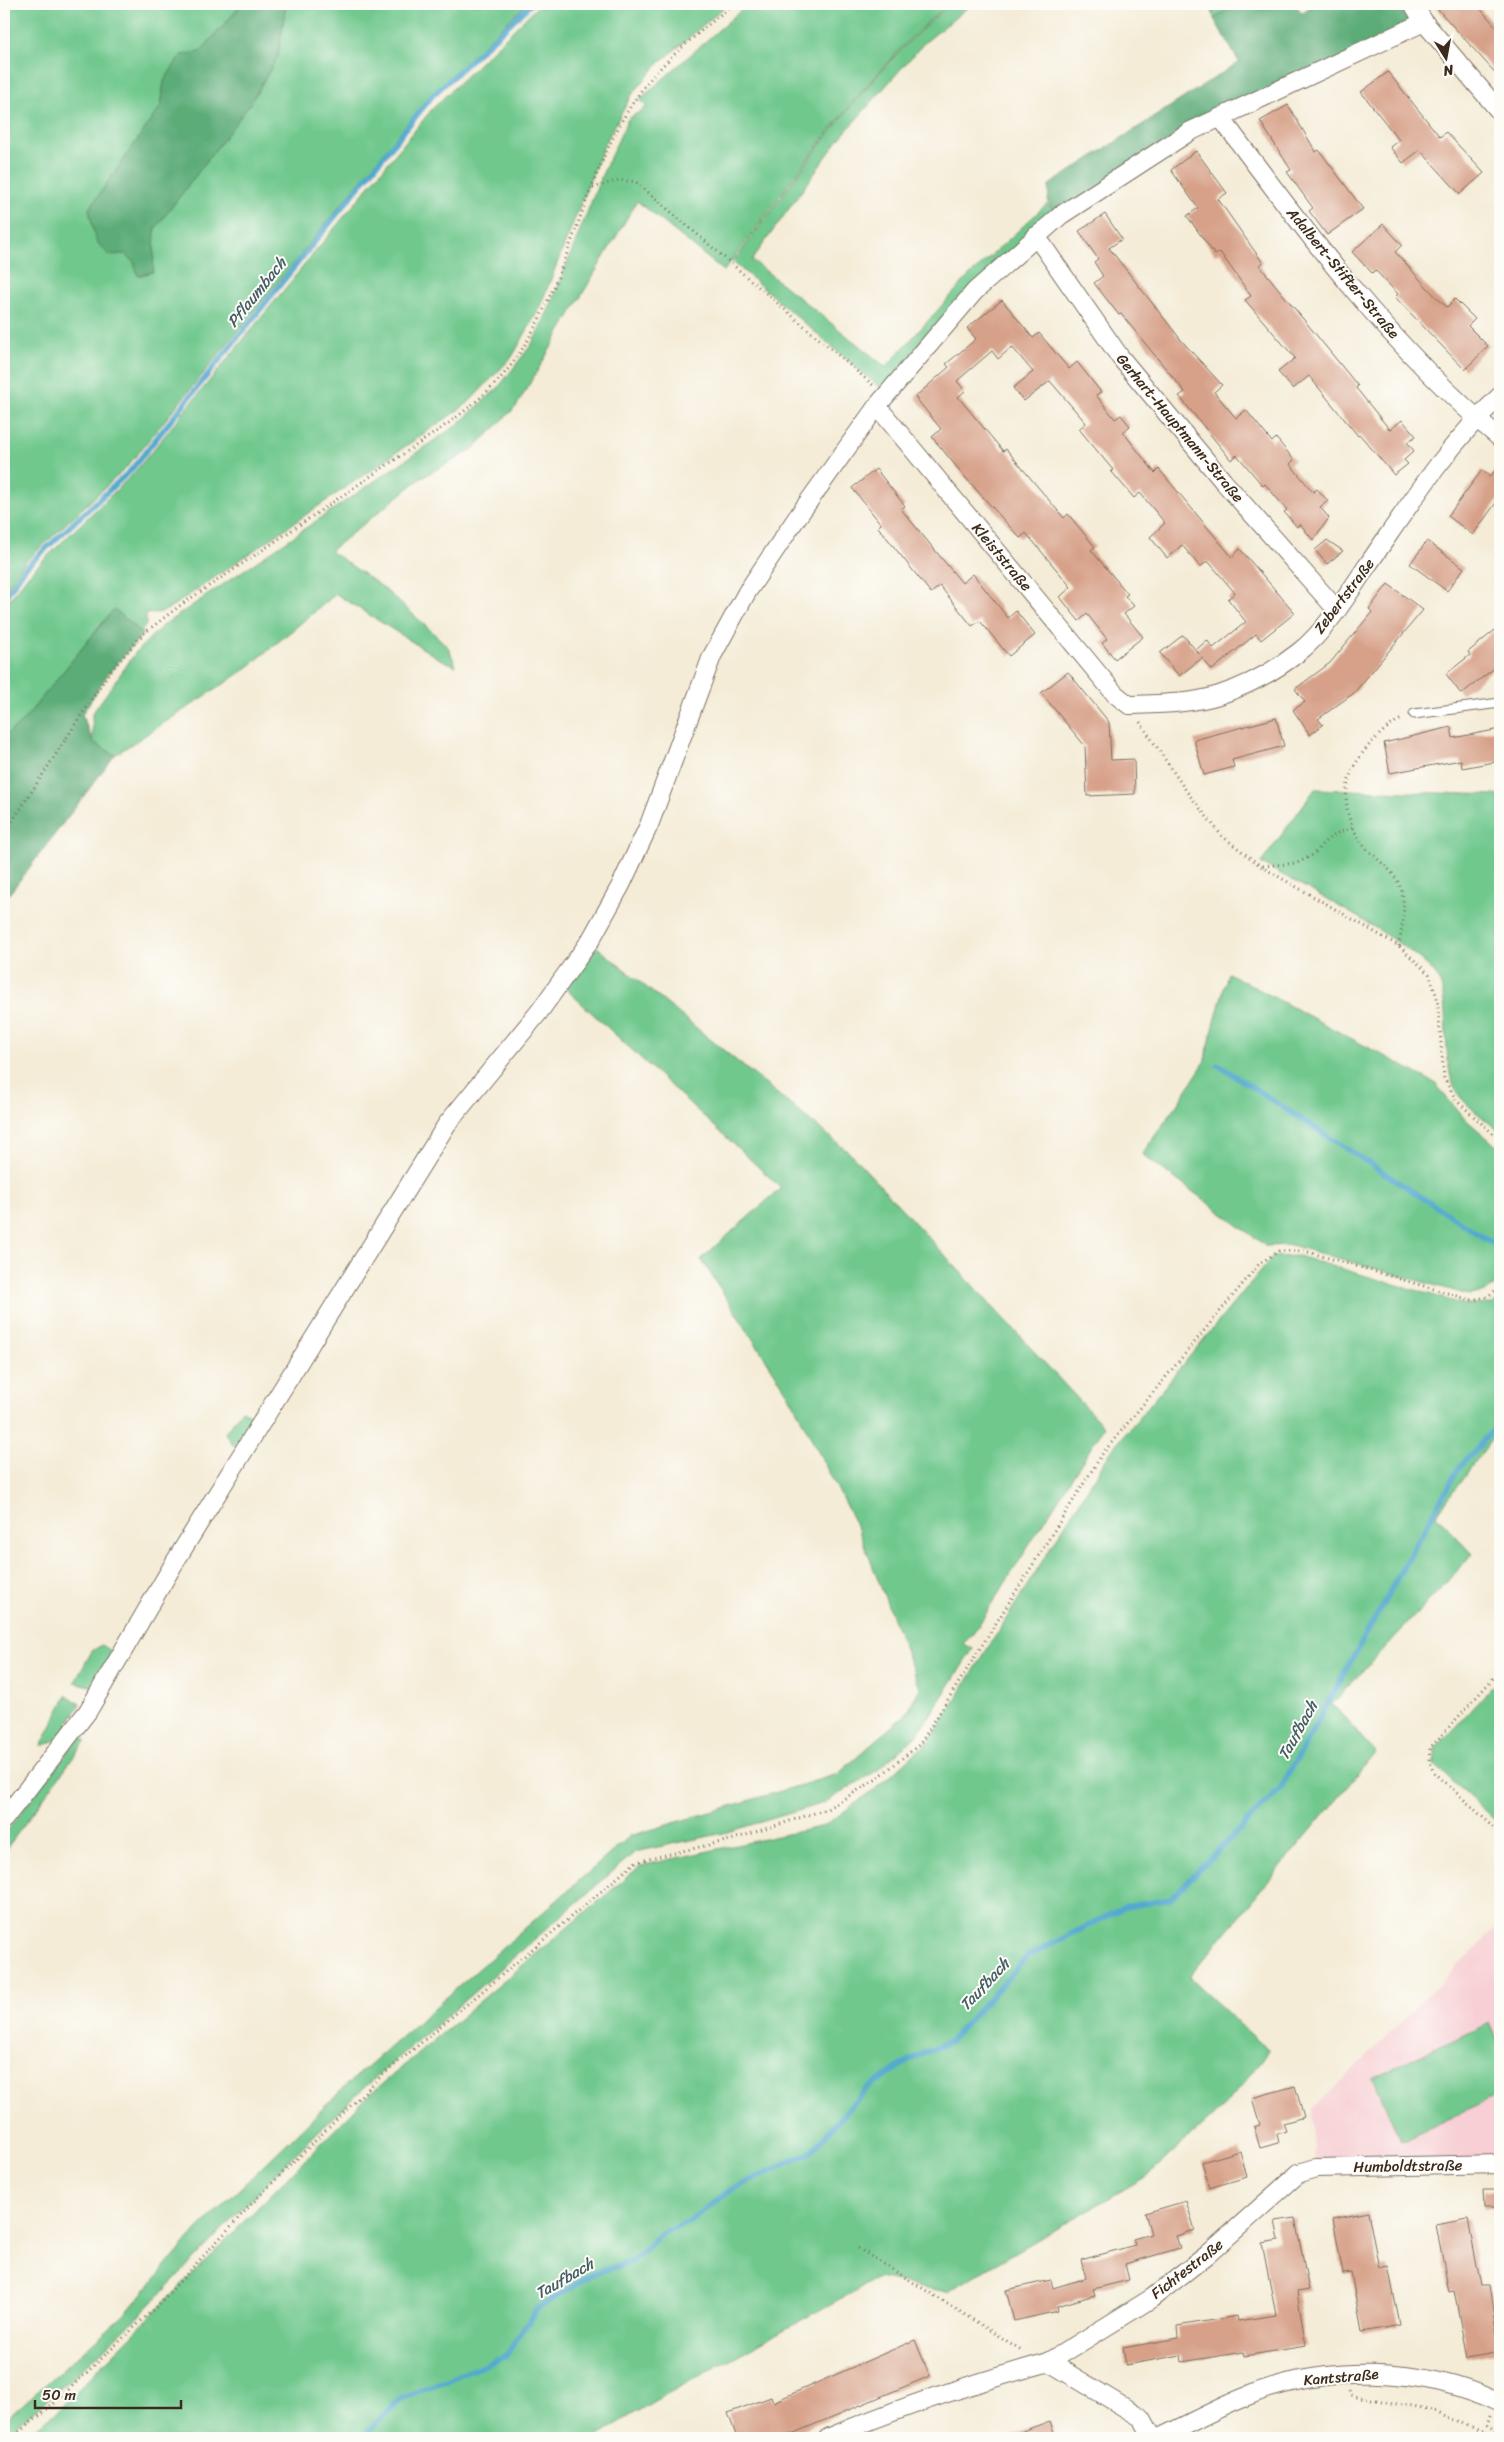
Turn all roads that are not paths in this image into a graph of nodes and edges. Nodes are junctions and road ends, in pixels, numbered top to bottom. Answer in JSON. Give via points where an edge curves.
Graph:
{"nodes":[{"id":1,"x":1413,"y":4,"type":"edge"},
{"id":2,"x":1424,"y":22,"type":"junction"},
{"id":3,"x":1500,"y":112,"type":"edge"},
{"id":4,"x":1221,"y":118,"type":"junction"},
{"id":5,"x":1036,"y":236,"type":"junction"},
{"id":6,"x":1500,"y":396,"type":"edge"},
{"id":7,"x":882,"y":402,"type":"junction"},
{"id":8,"x":1476,"y":418,"type":"junction"},
{"id":9,"x":1500,"y":438,"type":"edge"},
{"id":10,"x":1337,"y":610,"type":"junction"},
{"id":11,"x":1500,"y":703,"type":"edge"},
{"id":12,"x":1129,"y":705,"type":"joint"},
{"id":13,"x":1414,"y":714,"type":"road end"},
{"id":14,"x":4,"y":1819,"type":"edge"},
{"id":15,"x":1500,"y":2164,"type":"edge"},
{"id":16,"x":1316,"y":2168,"type":"joint"},
{"id":17,"x":1049,"y":2362,"type":"junction"},
{"id":18,"x":1500,"y":2403,"type":"edge"},
{"id":19,"x":828,"y":2438,"type":"edge"},
{"id":20,"x":1153,"y":2438,"type":"edge"},
{"id":21,"x":1158,"y":2438,"type":"edge"}],
"edges":[{"from":1,"to":2,"type":"street"},
{"from":2,"to":3,"type":"street"},
{"from":2,"to":4,"type":"street"},
{"from":4,"to":5,"type":"street","via":[[1189,132],[1061,215]]},
{"from":4,"to":8,"type":"street","name":"Adalbert-Stifter-Straße","via":[[1302,228],[1410,352]]},
{"from":5,"to":7,"type":"street","via":[[975,291]]},
{"from":5,"to":10,"type":"street","name":"Gerhart-Hauptmann-Straße","via":[[1120,357],[1223,481]]},
{"from":6,"to":8,"type":"street","name":"Zebertstraße"},
{"from":7,"to":12,"type":"street","name":"Kleiststraße","via":[[1109,687]]},
{"from":7,"to":14,"type":"street","via":[[747,592],[712,656],[649,825],[590,940],[539,1012],[447,1124],[176,1560],[88,1711]]},
{"from":8,"to":9,"type":"street","name":"Adalbert-Stifter-Straße"},
{"from":8,"to":10,"type":"street","name":"Zebertstraße","via":[[1435,468]]},
{"from":10,"to":12,"type":"street","name":"Zebertstraße","via":[[1300,651],[1255,680],[1218,695],[1172,703]]},
{"from":11,"to":13,"type":"lane"},
{"from":15,"to":16,"type":"street","name":"Humboldtstraße"},
{"from":16,"to":17,"type":"street","name":"Fichtestraße","via":[[1298,2173],[1207,2256],[1152,2298]]},
{"from":17,"to":19,"type":"street","name":"Fichtestraße","via":[[867,2421]]},
{"from":17,"to":20,"type":"street","via":[[1142,2418]]},
{"from":18,"to":21,"type":"street","name":"Kantstraße","via":[[1474,2390],[1390,2373],[1305,2378],[1246,2396]]}]}
